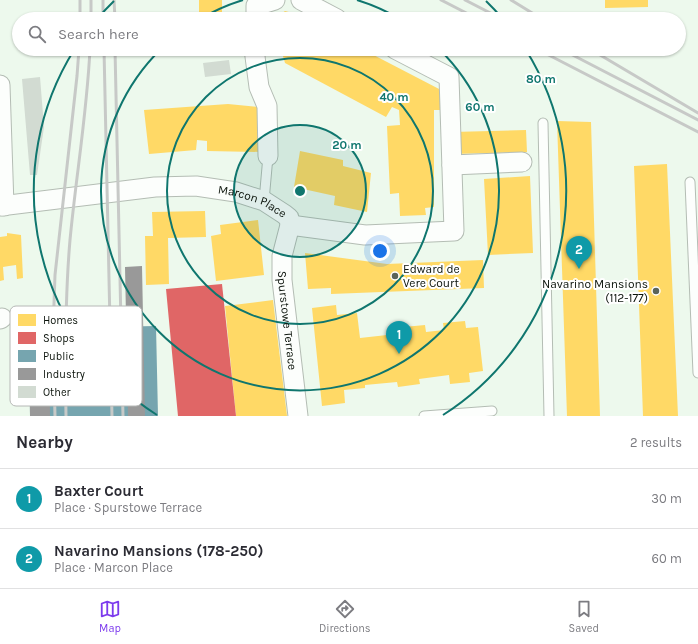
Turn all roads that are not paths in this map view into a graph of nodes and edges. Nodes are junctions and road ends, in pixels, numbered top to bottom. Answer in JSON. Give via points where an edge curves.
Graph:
{"nodes":[{"id":1,"x":274,"y":0,"type":"edge"},
{"id":2,"x":301,"y":0,"type":"edge"},
{"id":3,"x":256,"y":12,"type":"edge"},
{"id":4,"x":324,"y":12,"type":"edge"},
{"id":5,"x":255,"y":56,"type":"edge"},
{"id":6,"x":408,"y":56,"type":"edge"},
{"id":7,"x":0,"y":85,"type":"edge"},
{"id":8,"x":543,"y":123,"type":"dead end"},
{"id":9,"x":268,"y":156,"type":"joint"},
{"id":10,"x":522,"y":162,"type":"dead end"},
{"id":11,"x":452,"y":165,"type":"junction"},
{"id":12,"x":690,"y":182,"type":"dead end"},
{"id":13,"x":264,"y":201,"type":"junction"},
{"id":14,"x":2,"y":206,"type":"edge"},
{"id":15,"x":290,"y":225,"type":"junction"},
{"id":16,"x":698,"y":373,"type":"edge"},
{"id":17,"x":492,"y":411,"type":"dead end"},
{"id":18,"x":298,"y":416,"type":"edge"},
{"id":19,"x":424,"y":416,"type":"edge"},
{"id":20,"x":549,"y":416,"type":"edge"}],
"edges":[{"from":1,"to":3,"type":"street","via":[[256,6]]},
{"from":2,"to":4,"type":"street"},
{"from":5,"to":9,"type":"street","via":[[259,87],[267,106]]},
{"from":6,"to":11,"type":"street","name":"Marcon Place","via":[[449,77]]},
{"from":7,"to":14,"type":"street"},
{"from":8,"to":20,"type":"lane"},
{"from":9,"to":13,"type":"lane"},
{"from":10,"to":11,"type":"street"},
{"from":11,"to":15,"type":"street","name":"Marcon Place","via":[[454,231],[365,235]]},
{"from":12,"to":16,"type":"lane"},
{"from":13,"to":14,"type":"street","name":"Marcon Place","via":[[236,192],[190,186],[155,187]]},
{"from":13,"to":15,"type":"street","name":"Marcon Place","via":[[289,218]]},
{"from":15,"to":18,"type":"street","name":"Spurstowe Terrace","via":[[281,265]]},
{"from":17,"to":19,"type":"lane"}]}
